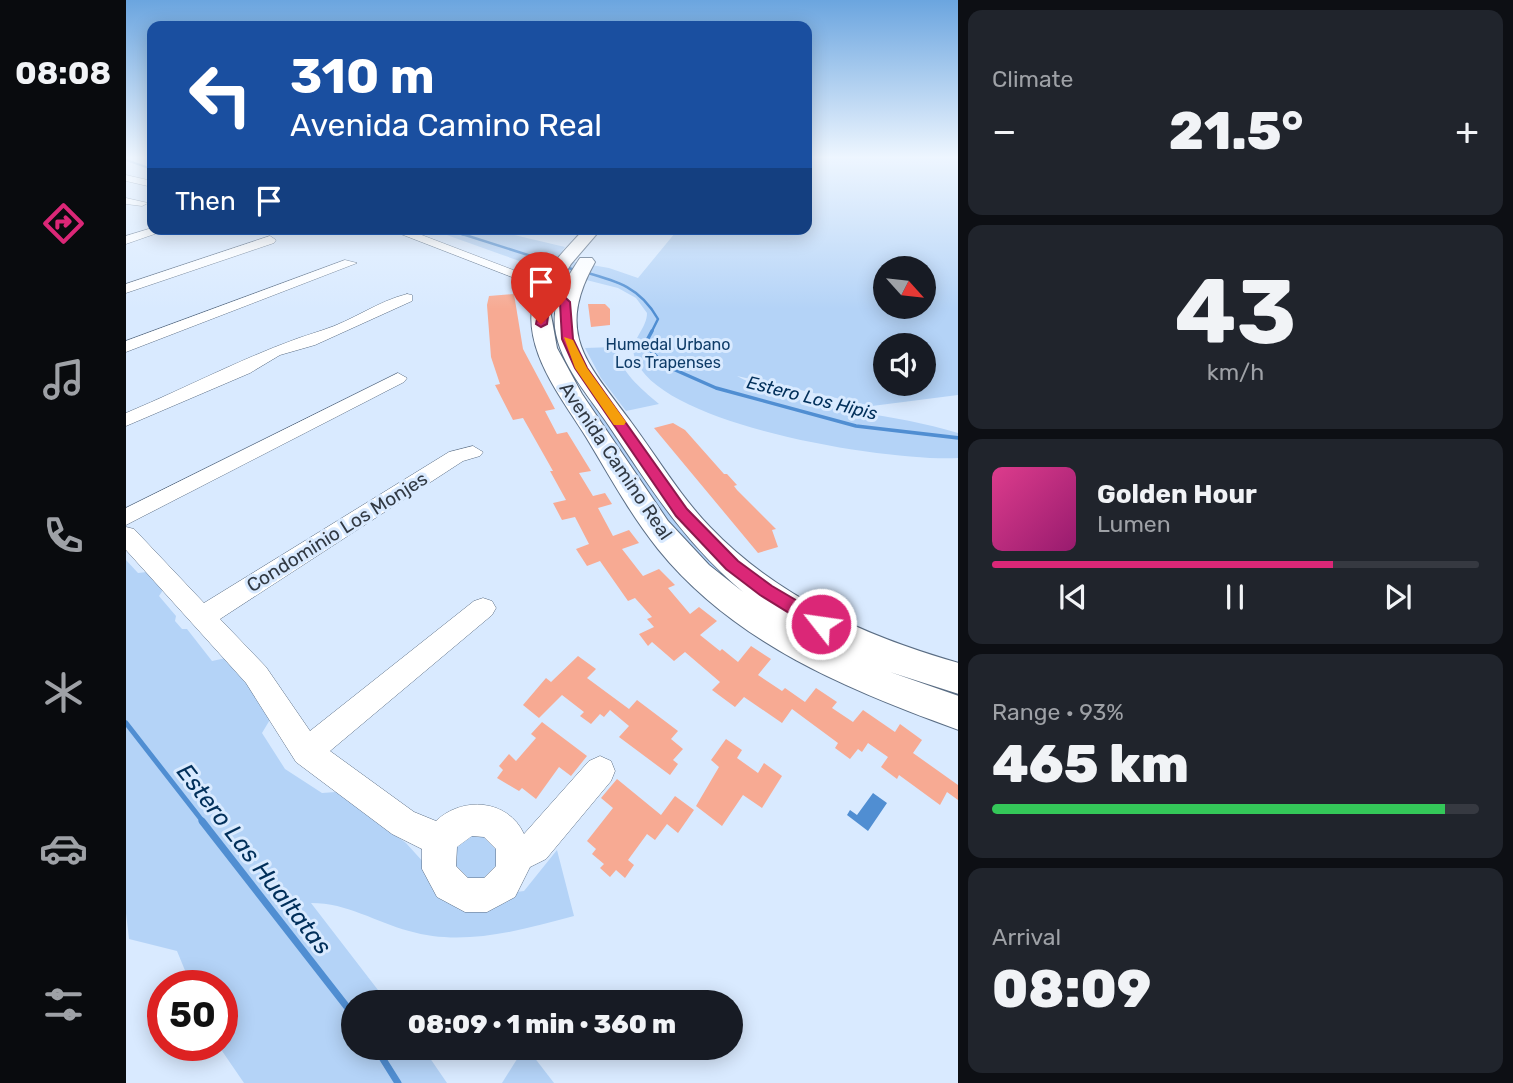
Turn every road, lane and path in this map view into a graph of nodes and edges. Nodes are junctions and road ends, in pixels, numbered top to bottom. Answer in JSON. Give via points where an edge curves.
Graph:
{"nodes":[{"id":1,"x":147,"y":234,"type":"edge"},
{"id":2,"x":413,"y":235,"type":"edge"},
{"id":3,"x":597,"y":235,"type":"edge"},
{"id":4,"x":599,"y":235,"type":"edge"},
{"id":5,"x":126,"y":240,"type":"edge"},
{"id":6,"x":270,"y":240,"type":"dead end"},
{"id":7,"x":350,"y":263,"type":"dead end"},
{"id":8,"x":563,"y":282,"type":"junction"},
{"id":9,"x":126,"y":287,"type":"edge"},
{"id":10,"x":407,"y":298,"type":"dead end"},
{"id":11,"x":320,"y":335,"type":"joint"},
{"id":12,"x":126,"y":347,"type":"edge"},
{"id":13,"x":257,"y":362,"type":"joint"},
{"id":14,"x":398,"y":378,"type":"dead end"},
{"id":15,"x":590,"y":402,"type":"junction"},
{"id":16,"x":126,"y":420,"type":"edge"},
{"id":17,"x":473,"y":452,"type":"dead end"},
{"id":18,"x":126,"y":517,"type":"edge"},
{"id":19,"x":126,"y":535,"type":"edge"},
{"id":20,"x":483,"y":608,"type":"dead end"},
{"id":21,"x":202,"y":617,"type":"junction"},
{"id":22,"x":958,"y":679,"type":"edge"},
{"id":23,"x":958,"y":713,"type":"edge"},
{"id":24,"x":307,"y":752,"type":"junction"},
{"id":25,"x":600,"y":771,"type":"dead end"},
{"id":26,"x":443,"y":841,"type":"junction"},
{"id":27,"x":513,"y":858,"type":"junction"}],
"edges":[{"from":1,"to":5,"type":"street"},
{"from":2,"to":8,"type":"street"},
{"from":3,"to":8,"type":"main road"},
{"from":4,"to":8,"type":"main road","via":[[592,255]]},
{"from":6,"to":9,"type":"street"},
{"from":7,"to":12,"type":"street"},
{"from":8,"to":15,"type":"main road","name":"Avenida Camino Real","via":[[564,320]]},
{"from":10,"to":11,"type":"street"},
{"from":11,"to":13,"type":"street"},
{"from":13,"to":16,"type":"street"},
{"from":14,"to":18,"type":"street"},
{"from":15,"to":22,"type":"main road","name":"Avenida Camino Real","via":[[681,513],[740,572],[842,635]]},
{"from":15,"to":23,"type":"main road","name":"Avenida Camino Real","via":[[644,509],[715,587],[825,659]]},
{"from":17,"to":21,"type":"street","name":"Condominio Los Monjes","via":[[456,456]]},
{"from":19,"to":21,"type":"street"},
{"from":20,"to":24,"type":"street"},
{"from":21,"to":24,"type":"street","via":[[270,691]]},
{"from":24,"to":26,"type":"street","via":[[403,823]]},
{"from":25,"to":27,"type":"street","via":[[534,847]]},
{"from":26,"to":27,"type":"street","via":[[461,823],[483,818],[508,835]]},
{"from":26,"to":27,"type":"street","via":[[440,872],[460,895],[480,897],[499,887]]}]}
